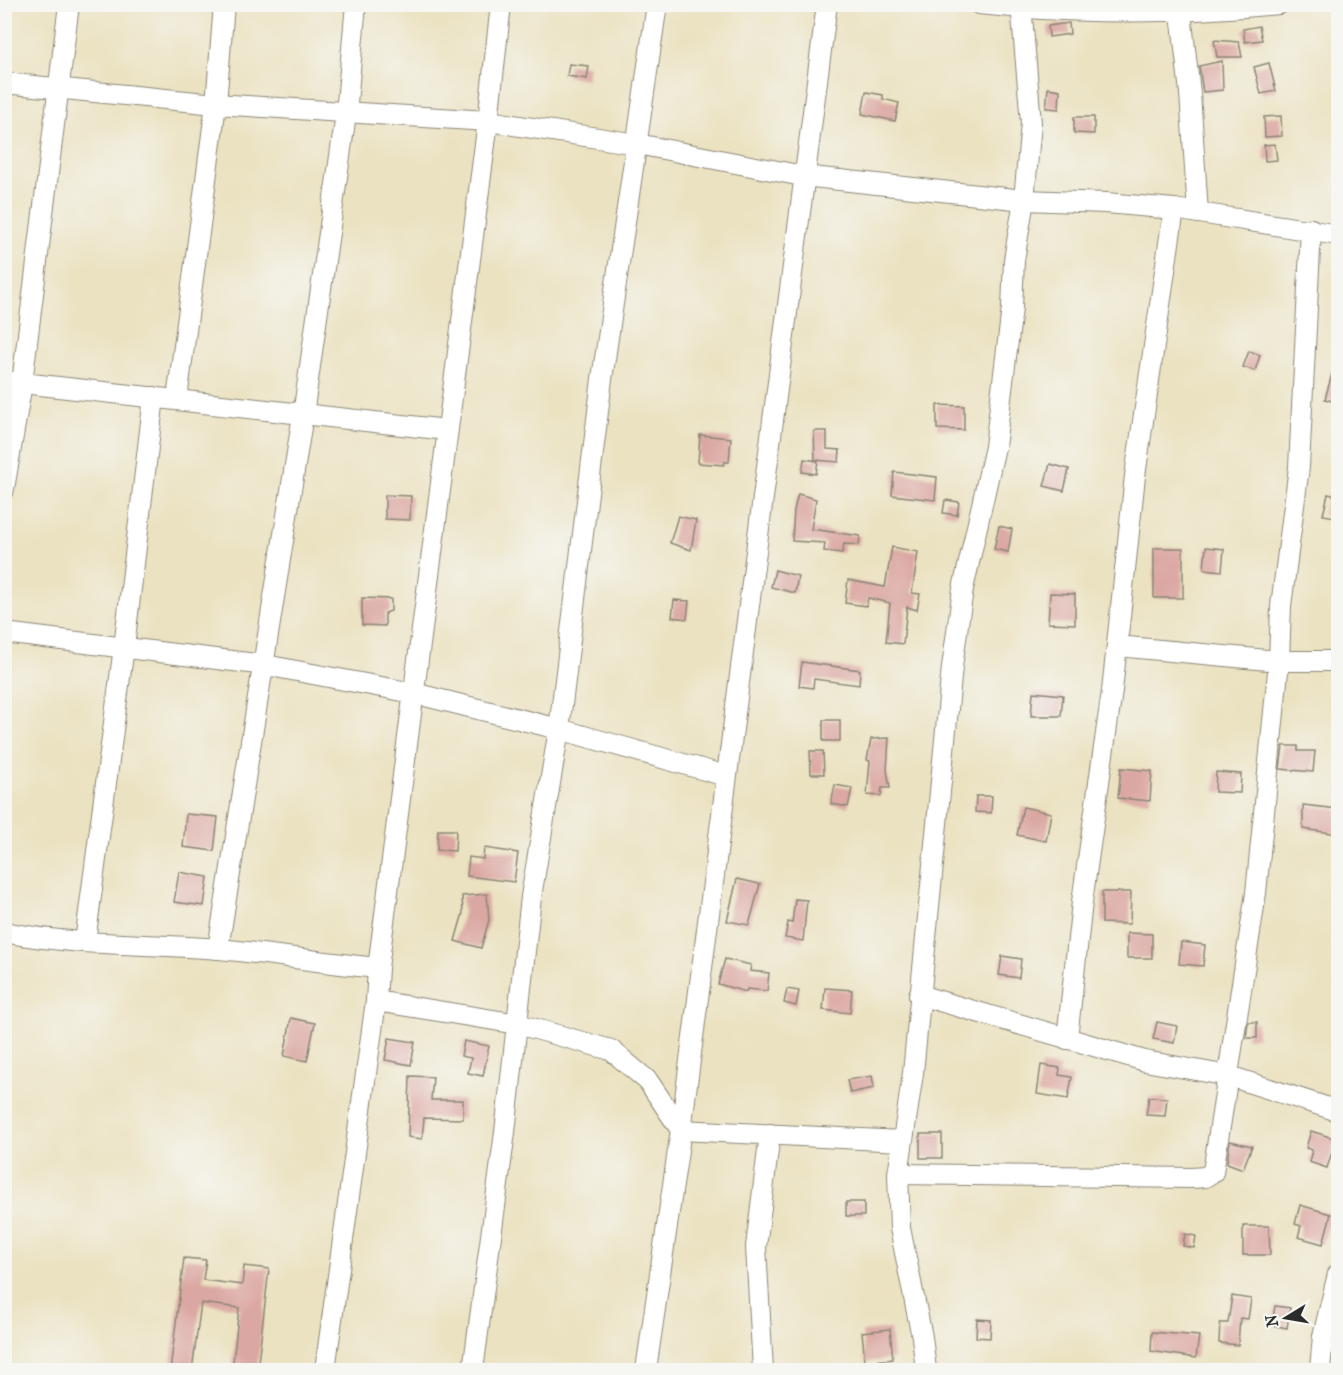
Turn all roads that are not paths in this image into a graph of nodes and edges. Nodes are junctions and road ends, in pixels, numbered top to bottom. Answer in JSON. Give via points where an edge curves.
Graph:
{"nodes":[{"id":1,"x":69,"y":4,"type":"edge"},
{"id":2,"x":224,"y":4,"type":"edge"},
{"id":3,"x":356,"y":4,"type":"edge"},
{"id":4,"x":501,"y":4,"type":"edge"},
{"id":5,"x":657,"y":4,"type":"edge"},
{"id":6,"x":827,"y":4,"type":"edge"},
{"id":7,"x":979,"y":4,"type":"edge"},
{"id":8,"x":1279,"y":4,"type":"edge"},
{"id":9,"x":1021,"y":7,"type":"edge"},
{"id":10,"x":1180,"y":8,"type":"edge"},
{"id":11,"x":4,"y":83,"type":"edge"},
{"id":12,"x":57,"y":88,"type":"junction"},
{"id":13,"x":216,"y":104,"type":"junction"},
{"id":14,"x":346,"y":114,"type":"junction"},
{"id":15,"x":488,"y":121,"type":"junction"},
{"id":16,"x":637,"y":144,"type":"junction"},
{"id":17,"x":803,"y":176,"type":"junction"},
{"id":18,"x":1024,"y":200,"type":"junction"},
{"id":19,"x":1174,"y":209,"type":"junction"},
{"id":20,"x":1198,"y":213,"type":"junction"},
{"id":21,"x":1311,"y":229,"type":"junction"},
{"id":22,"x":1338,"y":235,"type":"edge"},
{"id":23,"x":13,"y":382,"type":"edge"},
{"id":24,"x":154,"y":397,"type":"junction"},
{"id":25,"x":177,"y":399,"type":"junction"},
{"id":26,"x":303,"y":416,"type":"junction"},
{"id":27,"x":447,"y":430,"type":"junction"},
{"id":28,"x":4,"y":489,"type":"edge"},
{"id":29,"x":4,"y":633,"type":"edge"},
{"id":30,"x":124,"y":646,"type":"junction"},
{"id":31,"x":1117,"y":646,"type":"junction"},
{"id":32,"x":1279,"y":661,"type":"junction"},
{"id":33,"x":1338,"y":661,"type":"edge"},
{"id":34,"x":265,"y":665,"type":"junction"},
{"id":35,"x":413,"y":693,"type":"junction"},
{"id":36,"x":559,"y":729,"type":"junction"},
{"id":37,"x":726,"y":776,"type":"junction"},
{"id":38,"x":4,"y":932,"type":"edge"},
{"id":39,"x":85,"y":942,"type":"junction"},
{"id":40,"x":218,"y":949,"type":"junction"},
{"id":41,"x":378,"y":968,"type":"junction"},
{"id":42,"x":919,"y":995,"type":"junction"},
{"id":43,"x":376,"y":1001,"type":"junction"},
{"id":44,"x":518,"y":1024,"type":"junction"},
{"id":45,"x":1067,"y":1039,"type":"junction"},
{"id":46,"x":1229,"y":1076,"type":"junction"},
{"id":47,"x":1338,"y":1110,"type":"edge"},
{"id":48,"x":681,"y":1130,"type":"junction"},
{"id":49,"x":770,"y":1134,"type":"junction"},
{"id":50,"x":902,"y":1140,"type":"junction"},
{"id":51,"x":898,"y":1174,"type":"junction"},
{"id":52,"x":1338,"y":1274,"type":"edge"},
{"id":53,"x":325,"y":1371,"type":"edge"},
{"id":54,"x":473,"y":1371,"type":"edge"},
{"id":55,"x":646,"y":1371,"type":"edge"},
{"id":56,"x":763,"y":1371,"type":"edge"},
{"id":57,"x":926,"y":1371,"type":"edge"},
{"id":58,"x":1320,"y":1371,"type":"edge"}],
"edges":[{"from":1,"to":12,"type":"street"},
{"from":2,"to":13,"type":"street"},
{"from":3,"to":14,"type":"street"},
{"from":4,"to":15,"type":"street"},
{"from":5,"to":16,"type":"street"},
{"from":6,"to":17,"type":"street"},
{"from":7,"to":9,"type":"street"},
{"from":8,"to":10,"type":"street"},
{"from":9,"to":10,"type":"street","via":[[1058,12]]},
{"from":9,"to":18,"type":"street","via":[[1031,123]]},
{"from":10,"to":20,"type":"street"},
{"from":11,"to":12,"type":"street"},
{"from":12,"to":13,"type":"street"},
{"from":12,"to":23,"type":"street"},
{"from":13,"to":14,"type":"street"},
{"from":13,"to":25,"type":"street"},
{"from":14,"to":15,"type":"street"},
{"from":14,"to":26,"type":"street"},
{"from":15,"to":16,"type":"street"},
{"from":15,"to":27,"type":"street"},
{"from":16,"to":17,"type":"street"},
{"from":16,"to":36,"type":"street","via":[[602,379]]},
{"from":17,"to":18,"type":"street"},
{"from":17,"to":37,"type":"street"},
{"from":18,"to":19,"type":"street"},
{"from":18,"to":42,"type":"street","via":[[994,447],[963,589],[952,667]]},
{"from":19,"to":20,"type":"street"},
{"from":19,"to":31,"type":"street","via":[[1135,476]]},
{"from":20,"to":21,"type":"street"},
{"from":21,"to":22,"type":"street"},
{"from":21,"to":32,"type":"street","via":[[1299,467],[1281,606]]},
{"from":23,"to":24,"type":"street"},
{"from":23,"to":28,"type":"street"},
{"from":24,"to":25,"type":"street"},
{"from":24,"to":30,"type":"street"},
{"from":25,"to":26,"type":"street"},
{"from":26,"to":27,"type":"street"},
{"from":26,"to":34,"type":"street"},
{"from":27,"to":35,"type":"street"},
{"from":29,"to":30,"type":"street"},
{"from":30,"to":34,"type":"street"},
{"from":30,"to":39,"type":"street"},
{"from":31,"to":32,"type":"street"},
{"from":31,"to":45,"type":"street"},
{"from":32,"to":33,"type":"street"},
{"from":32,"to":46,"type":"street","via":[[1256,894]]},
{"from":34,"to":35,"type":"street"},
{"from":34,"to":40,"type":"street"},
{"from":35,"to":36,"type":"street"},
{"from":35,"to":41,"type":"street"},
{"from":36,"to":37,"type":"street"},
{"from":36,"to":44,"type":"street","via":[[531,897]]},
{"from":37,"to":48,"type":"street"},
{"from":38,"to":39,"type":"street"},
{"from":39,"to":40,"type":"street"},
{"from":40,"to":41,"type":"street"},
{"from":41,"to":43,"type":"street"},
{"from":42,"to":45,"type":"street"},
{"from":42,"to":50,"type":"street","via":[[913,1073]]},
{"from":43,"to":44,"type":"street"},
{"from":43,"to":53,"type":"street"},
{"from":44,"to":48,"type":"street","via":[[611,1050],[648,1081]]},
{"from":44,"to":54,"type":"street"},
{"from":45,"to":46,"type":"street","via":[[1145,1061]]},
{"from":46,"to":47,"type":"street"},
{"from":46,"to":51,"type":"street","via":[[1217,1160],[1213,1172],[1205,1177]]},
{"from":48,"to":49,"type":"street"},
{"from":48,"to":55,"type":"street"},
{"from":49,"to":50,"type":"street"},
{"from":49,"to":56,"type":"street","via":[[756,1247]]},
{"from":50,"to":51,"type":"street"},
{"from":51,"to":57,"type":"street","via":[[900,1228]]},
{"from":52,"to":58,"type":"street","via":[[1323,1336]]}]}
